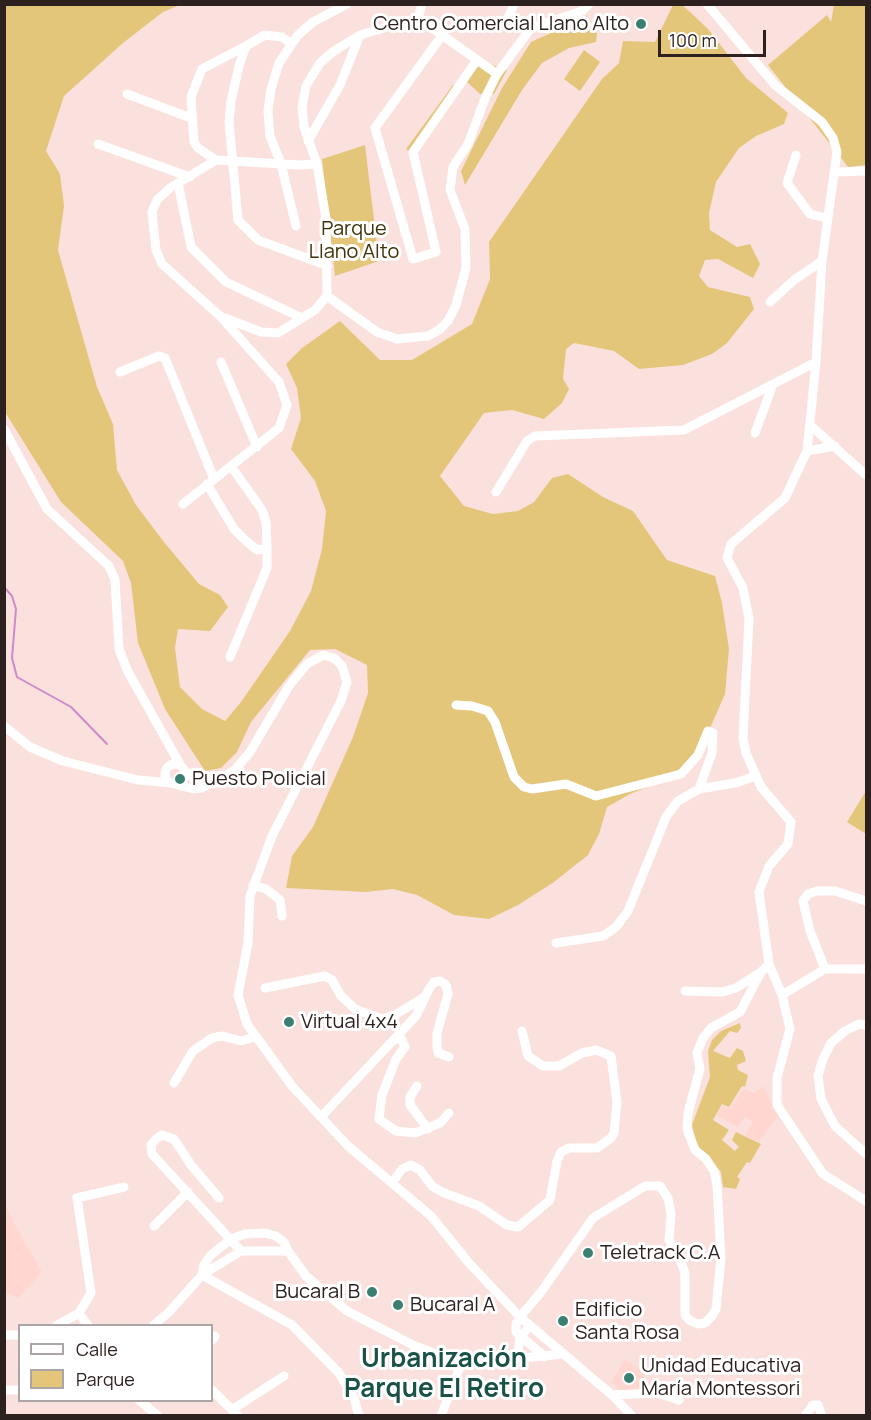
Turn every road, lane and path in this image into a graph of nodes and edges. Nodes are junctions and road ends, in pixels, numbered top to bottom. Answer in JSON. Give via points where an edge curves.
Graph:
{"nodes":[{"id":1,"x":347,"y":4,"type":"edge"},
{"id":2,"x":422,"y":4,"type":"edge"},
{"id":3,"x":514,"y":4,"type":"edge"},
{"id":4,"x":589,"y":4,"type":"edge"},
{"id":5,"x":707,"y":4,"type":"edge"},
{"id":6,"x":418,"y":18,"type":"junction"},
{"id":7,"x":507,"y":20,"type":"dead end"},
{"id":8,"x":443,"y":34,"type":"junction"},
{"id":9,"x":360,"y":35,"type":"junction"},
{"id":10,"x":291,"y":44,"type":"junction"},
{"id":11,"x":246,"y":45,"type":"junction"},
{"id":12,"x":477,"y":60,"type":"junction"},
{"id":13,"x":497,"y":74,"type":"junction"},
{"id":14,"x":128,"y":94,"type":"dead end"},
{"id":15,"x":191,"y":118,"type":"junction"},
{"id":16,"x":308,"y":141,"type":"junction"},
{"id":17,"x":98,"y":144,"type":"dead end"},
{"id":18,"x":796,"y":155,"type":"dead end"},
{"id":19,"x":216,"y":160,"type":"junction"},
{"id":20,"x":233,"y":161,"type":"junction"},
{"id":21,"x":281,"y":164,"type":"junction"},
{"id":22,"x":317,"y":164,"type":"junction"},
{"id":23,"x":867,"y":171,"type":"edge"},
{"id":24,"x":836,"y":172,"type":"junction"},
{"id":25,"x":190,"y":177,"type":"junction"},
{"id":26,"x":178,"y":183,"type":"junction"},
{"id":27,"x":826,"y":218,"type":"junction"},
{"id":28,"x":296,"y":226,"type":"dead end"},
{"id":29,"x":822,"y":261,"type":"junction"},
{"id":30,"x":328,"y":266,"type":"junction"},
{"id":31,"x":327,"y":296,"type":"junction"},
{"id":32,"x":770,"y":302,"type":"dead end"},
{"id":33,"x":220,"y":316,"type":"junction"},
{"id":34,"x":302,"y":318,"type":"junction"},
{"id":35,"x":222,"y":362,"type":"dead end"},
{"id":36,"x":816,"y":362,"type":"junction"},
{"id":37,"x":120,"y":372,"type":"dead end"},
{"id":38,"x":773,"y":384,"type":"junction"},
{"id":39,"x":810,"y":425,"type":"junction"},
{"id":40,"x":4,"y":429,"type":"edge"},
{"id":41,"x":755,"y":433,"type":"dead end"},
{"id":42,"x":835,"y":446,"type":"junction"},
{"id":43,"x":257,"y":447,"type":"junction"},
{"id":44,"x":807,"y":451,"type":"junction"},
{"id":45,"x":231,"y":466,"type":"junction"},
{"id":46,"x":867,"y":475,"type":"edge"},
{"id":47,"x":210,"y":482,"type":"junction"},
{"id":48,"x":496,"y":492,"type":"dead end"},
{"id":49,"x":183,"y":504,"type":"dead end"},
{"id":50,"x":267,"y":548,"type":"junction"},
{"id":51,"x":230,"y":657,"type":"dead end"},
{"id":52,"x":456,"y":705,"type":"dead end"},
{"id":53,"x":4,"y":726,"type":"edge"},
{"id":54,"x":172,"y":749,"type":"junction"},
{"id":55,"x":182,"y":767,"type":"junction"},
{"id":56,"x":167,"y":768,"type":"junction"},
{"id":57,"x":756,"y":776,"type":"junction"},
{"id":58,"x":132,"y":777,"type":"junction"},
{"id":59,"x":216,"y":783,"type":"junction"},
{"id":60,"x":172,"y":784,"type":"junction"},
{"id":61,"x":699,"y":789,"type":"junction"},
{"id":62,"x":253,"y":885,"type":"junction"},
{"id":63,"x":867,"y":901,"type":"edge"},
{"id":64,"x":282,"y":916,"type":"dead end"},
{"id":65,"x":556,"y":943,"type":"dead end"},
{"id":66,"x":769,"y":964,"type":"junction"},
{"id":67,"x":825,"y":969,"type":"junction"},
{"id":68,"x":867,"y":969,"type":"edge"},
{"id":69,"x":760,"y":972,"type":"junction"},
{"id":70,"x":265,"y":988,"type":"dead end"},
{"id":71,"x":685,"y":991,"type":"dead end"},
{"id":72,"x":426,"y":995,"type":"junction"},
{"id":73,"x":782,"y":995,"type":"junction"},
{"id":74,"x":867,"y":1025,"type":"edge"},
{"id":75,"x":522,"y":1031,"type":"dead end"},
{"id":76,"x":255,"y":1037,"type":"junction"},
{"id":77,"x":396,"y":1039,"type":"junction"},
{"id":78,"x":449,"y":1057,"type":"dead end"},
{"id":79,"x":174,"y":1083,"type":"dead end"},
{"id":80,"x":417,"y":1086,"type":"dead end"},
{"id":81,"x":449,"y":1113,"type":"dead end"},
{"id":82,"x":321,"y":1117,"type":"junction"},
{"id":83,"x":428,"y":1129,"type":"junction"},
{"id":84,"x":867,"y":1154,"type":"edge"},
{"id":85,"x":392,"y":1183,"type":"junction"},
{"id":86,"x":124,"y":1187,"type":"dead end"},
{"id":87,"x":188,"y":1192,"type":"junction"},
{"id":88,"x":219,"y":1198,"type":"dead end"},
{"id":89,"x":867,"y":1201,"type":"edge"},
{"id":90,"x":154,"y":1226,"type":"dead end"},
{"id":91,"x":231,"y":1239,"type":"junction"},
{"id":92,"x":241,"y":1251,"type":"junction"},
{"id":93,"x":288,"y":1251,"type":"junction"},
{"id":94,"x":202,"y":1275,"type":"junction"},
{"id":95,"x":79,"y":1313,"type":"junction"},
{"id":96,"x":520,"y":1317,"type":"junction"},
{"id":97,"x":60,"y":1324,"type":"edge"},
{"id":98,"x":87,"y":1324,"type":"edge"},
{"id":99,"x":155,"y":1324,"type":"edge"},
{"id":100,"x":530,"y":1326,"type":"junction"},
{"id":101,"x":520,"y":1336,"type":"junction"},
{"id":102,"x":563,"y":1354,"type":"junction"},
{"id":103,"x":545,"y":1357,"type":"junction"},
{"id":104,"x":517,"y":1359,"type":"junction"},
{"id":105,"x":461,"y":1364,"type":"junction"},
{"id":106,"x":284,"y":1376,"type":"dead end"},
{"id":107,"x":213,"y":1391,"type":"edge"},
{"id":108,"x":612,"y":1395,"type":"junction"},
{"id":109,"x":679,"y":1400,"type":"dead end"},
{"id":110,"x":140,"y":1402,"type":"edge"},
{"id":111,"x":235,"y":1412,"type":"edge"},
{"id":112,"x":158,"y":1416,"type":"edge"},
{"id":113,"x":359,"y":1416,"type":"edge"},
{"id":114,"x":441,"y":1416,"type":"edge"},
{"id":115,"x":632,"y":1416,"type":"edge"},
{"id":116,"x":805,"y":1416,"type":"edge"},
{"id":117,"x":822,"y":1416,"type":"edge"}],
"edges":[{"from":1,"to":10,"type":"street","via":[[313,22]]},
{"from":2,"to":6,"type":"street"},
{"from":3,"to":7,"type":"street"},
{"from":4,"to":13,"type":"street","via":[[582,11],[531,28]]},
{"from":5,"to":24,"type":"street","via":[[775,85],[822,122],[837,152]]},
{"from":6,"to":8,"type":"street"},
{"from":6,"to":9,"type":"street"},
{"from":8,"to":12,"type":"street"},
{"from":8,"to":12,"type":"street","via":[[375,128],[411,258],[434,254],[436,248],[413,152]]},
{"from":9,"to":16,"type":"street","via":[[340,85]]},
{"from":9,"to":16,"type":"street","via":[[320,63],[306,86],[302,107]]},
{"from":10,"to":11,"type":"street","via":[[272,34]]},
{"from":10,"to":21,"type":"street","via":[[279,63],[268,111],[270,136]]},
{"from":11,"to":15,"type":"street","via":[[198,73],[191,97]]},
{"from":11,"to":20,"type":"street","via":[[231,101]]},
{"from":12,"to":13,"type":"street"},
{"from":13,"to":31,"type":"street","via":[[450,179],[450,190],[465,229],[467,253],[462,287],[448,321],[428,336],[397,339],[376,332]]},
{"from":14,"to":15,"type":"street"},
{"from":15,"to":19,"type":"street","via":[[194,142]]},
{"from":16,"to":22,"type":"street"},
{"from":17,"to":25,"type":"street"},
{"from":18,"to":27,"type":"street","via":[[787,183],[810,214]]},
{"from":19,"to":20,"type":"street"},
{"from":19,"to":25,"type":"street"},
{"from":20,"to":21,"type":"street"},
{"from":20,"to":30,"type":"street","via":[[238,220],[258,240]]},
{"from":21,"to":22,"type":"street"},
{"from":21,"to":28,"type":"street"},
{"from":22,"to":30,"type":"street","via":[[326,219]]},
{"from":23,"to":24,"type":"street"},
{"from":24,"to":27,"type":"street"},
{"from":25,"to":26,"type":"street"},
{"from":26,"to":33,"type":"street","via":[[157,200],[152,212],[156,250],[162,264]]},
{"from":26,"to":34,"type":"street","via":[[191,247],[226,282]]},
{"from":27,"to":29,"type":"street"},
{"from":29,"to":32,"type":"street"},
{"from":29,"to":36,"type":"street"},
{"from":30,"to":31,"type":"street"},
{"from":31,"to":34,"type":"street"},
{"from":33,"to":34,"type":"street","via":[[272,335]]},
{"from":33,"to":43,"type":"street","via":[[279,382],[284,393],[287,405],[279,429]]},
{"from":35,"to":43,"type":"street"},
{"from":36,"to":38,"type":"street"},
{"from":36,"to":39,"type":"street"},
{"from":37,"to":47,"type":"street","via":[[159,356],[165,358]]},
{"from":38,"to":41,"type":"street"},
{"from":38,"to":48,"type":"street","via":[[684,430],[535,436],[527,441]]},
{"from":39,"to":42,"type":"street"},
{"from":39,"to":44,"type":"street"},
{"from":40,"to":54,"type":"street","via":[[47,509],[109,566],[115,580],[119,649]]},
{"from":42,"to":44,"type":"street"},
{"from":42,"to":46,"type":"street"},
{"from":43,"to":45,"type":"street"},
{"from":44,"to":57,"type":"street","via":[[785,498],[742,533],[728,551],[731,568],[746,599],[749,619],[743,738]]},
{"from":45,"to":47,"type":"street"},
{"from":45,"to":50,"type":"street","via":[[262,510]]},
{"from":47,"to":49,"type":"street"},
{"from":47,"to":50,"type":"street","via":[[234,529],[257,550]]},
{"from":50,"to":51,"type":"street","via":[[267,568]]},
{"from":52,"to":61,"type":"street","via":[[488,711],[514,777],[524,787],[566,784],[596,796],[681,774],[698,755],[708,731],[713,733],[712,753]]},
{"from":53,"to":58,"type":"street","via":[[42,753]]},
{"from":54,"to":55,"type":"street"},
{"from":54,"to":56,"type":"street"},
{"from":55,"to":56,"type":"street","via":[[175,764]]},
{"from":55,"to":59,"type":"street","via":[[198,782]]},
{"from":55,"to":60,"type":"street","via":[[184,779]]},
{"from":56,"to":58,"type":"street","via":[[154,776]]},
{"from":56,"to":60,"type":"street","via":[[166,779]]},
{"from":57,"to":61,"type":"street"},
{"from":57,"to":66,"type":"street","via":[[791,822],[788,844],[770,866],[759,892]]},
{"from":58,"to":60,"type":"street"},
{"from":59,"to":60,"type":"street","via":[[193,789]]},
{"from":59,"to":62,"type":"street","via":[[234,771],[250,752],[289,686],[308,664],[324,656],[334,658],[342,666],[347,682],[340,701]]},
{"from":61,"to":65,"type":"street","via":[[678,801],[669,812],[628,911],[616,927],[603,936]]},
{"from":62,"to":64,"type":"street","via":[[280,900]]},
{"from":62,"to":76,"type":"street","via":[[238,995]]},
{"from":63,"to":67,"type":"street","via":[[849,893],[817,891],[808,894],[803,902]]},
{"from":66,"to":69,"type":"street"},
{"from":66,"to":73,"type":"street"},
{"from":67,"to":68,"type":"street"},
{"from":67,"to":73,"type":"street"},
{"from":69,"to":71,"type":"street","via":[[722,992]]},
{"from":69,"to":96,"type":"street","via":[[740,1012],[711,1028],[703,1038],[697,1053],[698,1081],[688,1113],[690,1141],[714,1171],[717,1185],[721,1258],[712,1316],[698,1324],[685,1315],[685,1274],[669,1240],[670,1209],[664,1192],[654,1184],[592,1218]]},
{"from":70,"to":72,"type":"street","via":[[325,976],[355,1009],[382,1020]]},
{"from":72,"to":77,"type":"street","via":[[416,1016]]},
{"from":72,"to":78,"type":"street","via":[[434,982],[443,981],[446,985],[437,1046],[438,1053]]},
{"from":73,"to":89,"type":"street","via":[[790,1029],[777,1078],[777,1105],[823,1174]]},
{"from":74,"to":84,"type":"street","via":[[859,1024],[831,1043],[818,1076],[821,1099],[835,1126]]},
{"from":75,"to":85,"type":"street","via":[[528,1056],[543,1066],[559,1066],[582,1053],[597,1050],[611,1056],[617,1102],[611,1138],[597,1148],[569,1148],[561,1152],[550,1200],[518,1227],[442,1192],[411,1165],[402,1169]]},
{"from":76,"to":79,"type":"street","via":[[241,1041],[222,1036],[212,1038],[193,1051]]},
{"from":76,"to":82,"type":"street"},
{"from":77,"to":82,"type":"street"},
{"from":77,"to":83,"type":"street","via":[[402,1040],[405,1047],[382,1095],[379,1119],[406,1134]]},
{"from":80,"to":83,"type":"street","via":[[410,1105]]},
{"from":81,"to":83,"type":"street"},
{"from":82,"to":85,"type":"street"},
{"from":85,"to":96,"type":"street","via":[[431,1216]]},
{"from":86,"to":95,"type":"street","via":[[77,1198],[92,1285]]},
{"from":87,"to":88,"type":"street","via":[[150,1150],[162,1135],[180,1145],[190,1165]]},
{"from":87,"to":90,"type":"street"},
{"from":87,"to":91,"type":"street"},
{"from":91,"to":92,"type":"street"},
{"from":91,"to":93,"type":"street","via":[[266,1233],[284,1242]]},
{"from":91,"to":94,"type":"street","via":[[211,1255]]},
{"from":92,"to":93,"type":"street"},
{"from":92,"to":94,"type":"street"},
{"from":93,"to":105,"type":"street","via":[[306,1276],[346,1311]]},
{"from":94,"to":99,"type":"street"},
{"from":94,"to":113,"type":"street","via":[[292,1325],[339,1374],[354,1398]]},
{"from":95,"to":97,"type":"street"},
{"from":95,"to":98,"type":"street"},
{"from":96,"to":100,"type":"street"},
{"from":96,"to":101,"type":"street","via":[[516,1328]]},
{"from":100,"to":101,"type":"street"},
{"from":100,"to":102,"type":"street"},
{"from":101,"to":103,"type":"street"},
{"from":101,"to":104,"type":"street"},
{"from":102,"to":103,"type":"street"},
{"from":102,"to":108,"type":"street"},
{"from":103,"to":104,"type":"street"},
{"from":104,"to":105,"type":"street"},
{"from":105,"to":114,"type":"street"},
{"from":106,"to":111,"type":"street"},
{"from":107,"to":111,"type":"street"},
{"from":108,"to":109,"type":"street","via":[[657,1393]]},
{"from":108,"to":115,"type":"street"},
{"from":110,"to":112,"type":"street"},
{"from":116,"to":117,"type":"street","via":[[813,1405],[818,1405]]}]}
